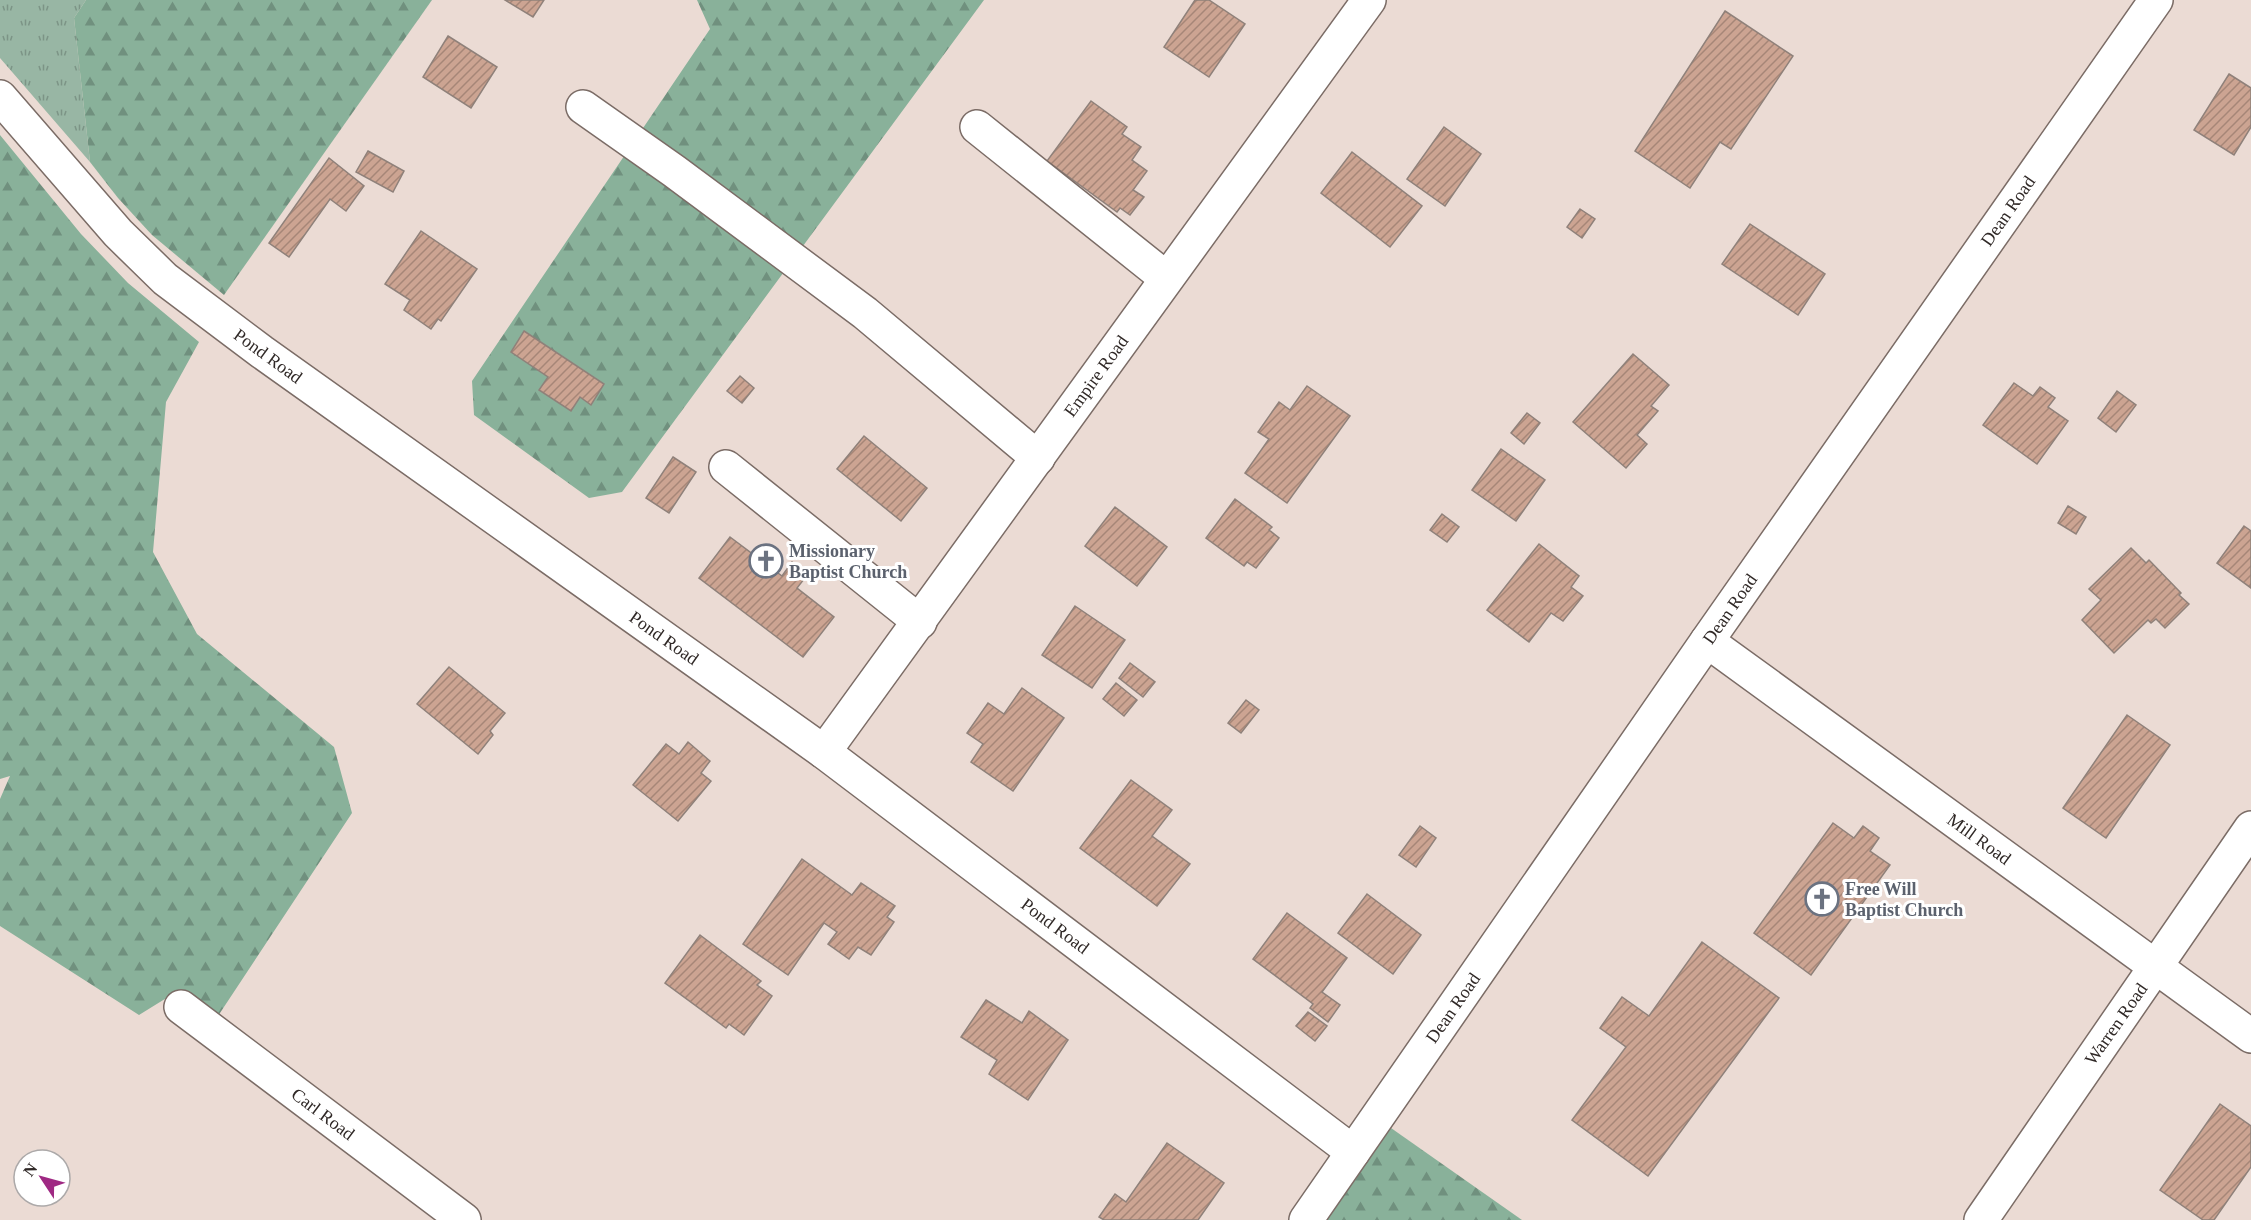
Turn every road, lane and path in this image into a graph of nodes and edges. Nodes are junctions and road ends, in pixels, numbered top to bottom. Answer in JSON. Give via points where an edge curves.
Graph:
{"nodes":[{"id":1,"x":1369,"y":0,"type":"edge"},
{"id":2,"x":2156,"y":0,"type":"edge"},
{"id":3,"x":0,"y":97,"type":"edge"},
{"id":4,"x":583,"y":107,"type":"dead end"},
{"id":5,"x":977,"y":127,"type":"dead end"},
{"id":6,"x":1166,"y":278,"type":"junction"},
{"id":7,"x":1038,"y":458,"type":"junction"},
{"id":8,"x":726,"y":467,"type":"dead end"},
{"id":9,"x":920,"y":622,"type":"junction"},
{"id":10,"x":1707,"y":641,"type":"junction"},
{"id":11,"x":825,"y":752,"type":"junction"},
{"id":12,"x":2251,"y":828,"type":"edge"},
{"id":13,"x":2155,"y":968,"type":"junction"},
{"id":14,"x":181,"y":1007,"type":"dead end"},
{"id":15,"x":2251,"y":1036,"type":"edge"},
{"id":16,"x":1353,"y":1152,"type":"junction"},
{"id":17,"x":464,"y":1220,"type":"edge"},
{"id":18,"x":1306,"y":1220,"type":"edge"},
{"id":19,"x":1981,"y":1220,"type":"edge"}],
"edges":[{"from":1,"to":6,"type":"street","name":"Empire Road"},
{"from":2,"to":10,"type":"street","name":"Dean Road"},
{"from":3,"to":11,"type":"street","name":"Pond Road","via":[[118,233],[165,279]]},
{"from":4,"to":7,"type":"street","via":[[848,300]]},
{"from":5,"to":6,"type":"street"},
{"from":6,"to":7,"type":"street","name":"Empire Road"},
{"from":7,"to":9,"type":"street","name":"Empire Road"},
{"from":8,"to":9,"type":"street"},
{"from":9,"to":11,"type":"street","name":"Empire Road"},
{"from":10,"to":13,"type":"street","name":"Mill Road"},
{"from":10,"to":16,"type":"street","name":"Dean Road"},
{"from":11,"to":16,"type":"street","name":"Pond Road"},
{"from":12,"to":13,"type":"street","name":"Warren Road"},
{"from":13,"to":15,"type":"street","name":"Mill Road"},
{"from":13,"to":19,"type":"street","name":"Warren Road"},
{"from":14,"to":17,"type":"street","name":"Carl Road"},
{"from":16,"to":18,"type":"street","name":"Dean Road"}]}
